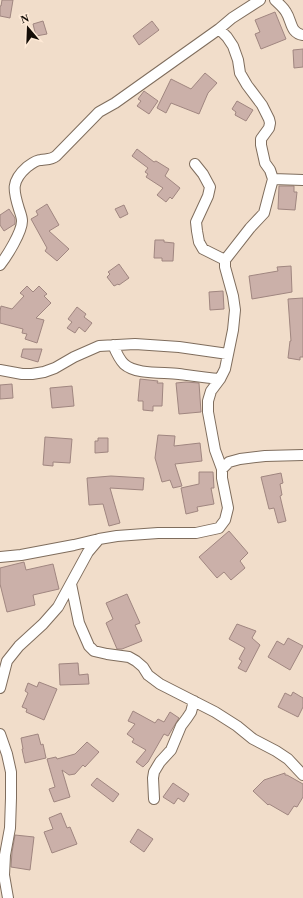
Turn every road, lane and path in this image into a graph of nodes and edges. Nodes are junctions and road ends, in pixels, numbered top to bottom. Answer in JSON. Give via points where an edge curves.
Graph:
{"nodes":[{"id":1,"x":260,"y":0,"type":"edge"},
{"id":2,"x":275,"y":0,"type":"edge"},
{"id":3,"x":219,"y":29,"type":"junction"},
{"id":4,"x":303,"y":35,"type":"edge"},
{"id":5,"x":195,"y":164,"type":"dead end"},
{"id":6,"x":273,"y":179,"type":"junction"},
{"id":7,"x":303,"y":180,"type":"edge"},
{"id":8,"x":225,"y":260,"type":"junction"},
{"id":9,"x":0,"y":265,"type":"edge"},
{"id":10,"x":113,"y":345,"type":"junction"},
{"id":11,"x":228,"y":354,"type":"junction"},
{"id":12,"x":0,"y":370,"type":"edge"},
{"id":13,"x":220,"y":379,"type":"junction"},
{"id":14,"x":303,"y":455,"type":"edge"},
{"id":15,"x":222,"y":469,"type":"junction"},
{"id":16,"x":99,"y":539,"type":"junction"},
{"id":17,"x":0,"y":557,"type":"edge"},
{"id":18,"x":71,"y":584,"type":"junction"},
{"id":19,"x":0,"y":688,"type":"edge"},
{"id":20,"x":194,"y":701,"type":"junction"},
{"id":21,"x":0,"y":734,"type":"edge"},
{"id":22,"x":303,"y":775,"type":"edge"},
{"id":23,"x":154,"y":799,"type":"dead end"},
{"id":24,"x":8,"y":898,"type":"edge"}],
"edges":[{"from":1,"to":3,"type":"street"},
{"from":2,"to":4,"type":"street","via":[[287,12],[295,32]]},
{"from":3,"to":6,"type":"street","via":[[233,46],[240,73],[269,119],[269,128],[261,139],[261,145],[265,163]]},
{"from":3,"to":9,"type":"street","via":[[99,112],[52,159],[37,161],[20,174],[14,188],[22,220],[21,227]]},
{"from":5,"to":8,"type":"street","via":[[204,174],[210,187],[196,222],[199,242],[203,249]]},
{"from":6,"to":7,"type":"street"},
{"from":6,"to":8,"type":"street","via":[[264,213]]},
{"from":8,"to":11,"type":"street","via":[[235,310]]},
{"from":10,"to":11,"type":"street","via":[[179,347]]},
{"from":10,"to":12,"type":"street","via":[[99,346],[44,372],[22,374]]},
{"from":10,"to":13,"type":"street","via":[[120,360],[125,366],[133,369],[146,373]]},
{"from":11,"to":13,"type":"street"},
{"from":13,"to":15,"type":"street","via":[[211,391],[208,412],[215,450]]},
{"from":14,"to":15,"type":"street","via":[[240,459],[229,462]]},
{"from":15,"to":16,"type":"street","via":[[228,508],[225,520],[219,528],[196,533],[139,534]]},
{"from":16,"to":17,"type":"street"},
{"from":16,"to":18,"type":"street","via":[[88,552]]},
{"from":18,"to":19,"type":"street","via":[[58,608],[7,661]]},
{"from":18,"to":20,"type":"street","via":[[79,623],[89,646],[94,651],[129,657],[160,684]]},
{"from":20,"to":22,"type":"street","via":[[288,759]]},
{"from":20,"to":23,"type":"street","via":[[191,712],[170,750],[154,772]]},
{"from":21,"to":24,"type":"street","via":[[11,772],[10,828],[4,875]]}]}
